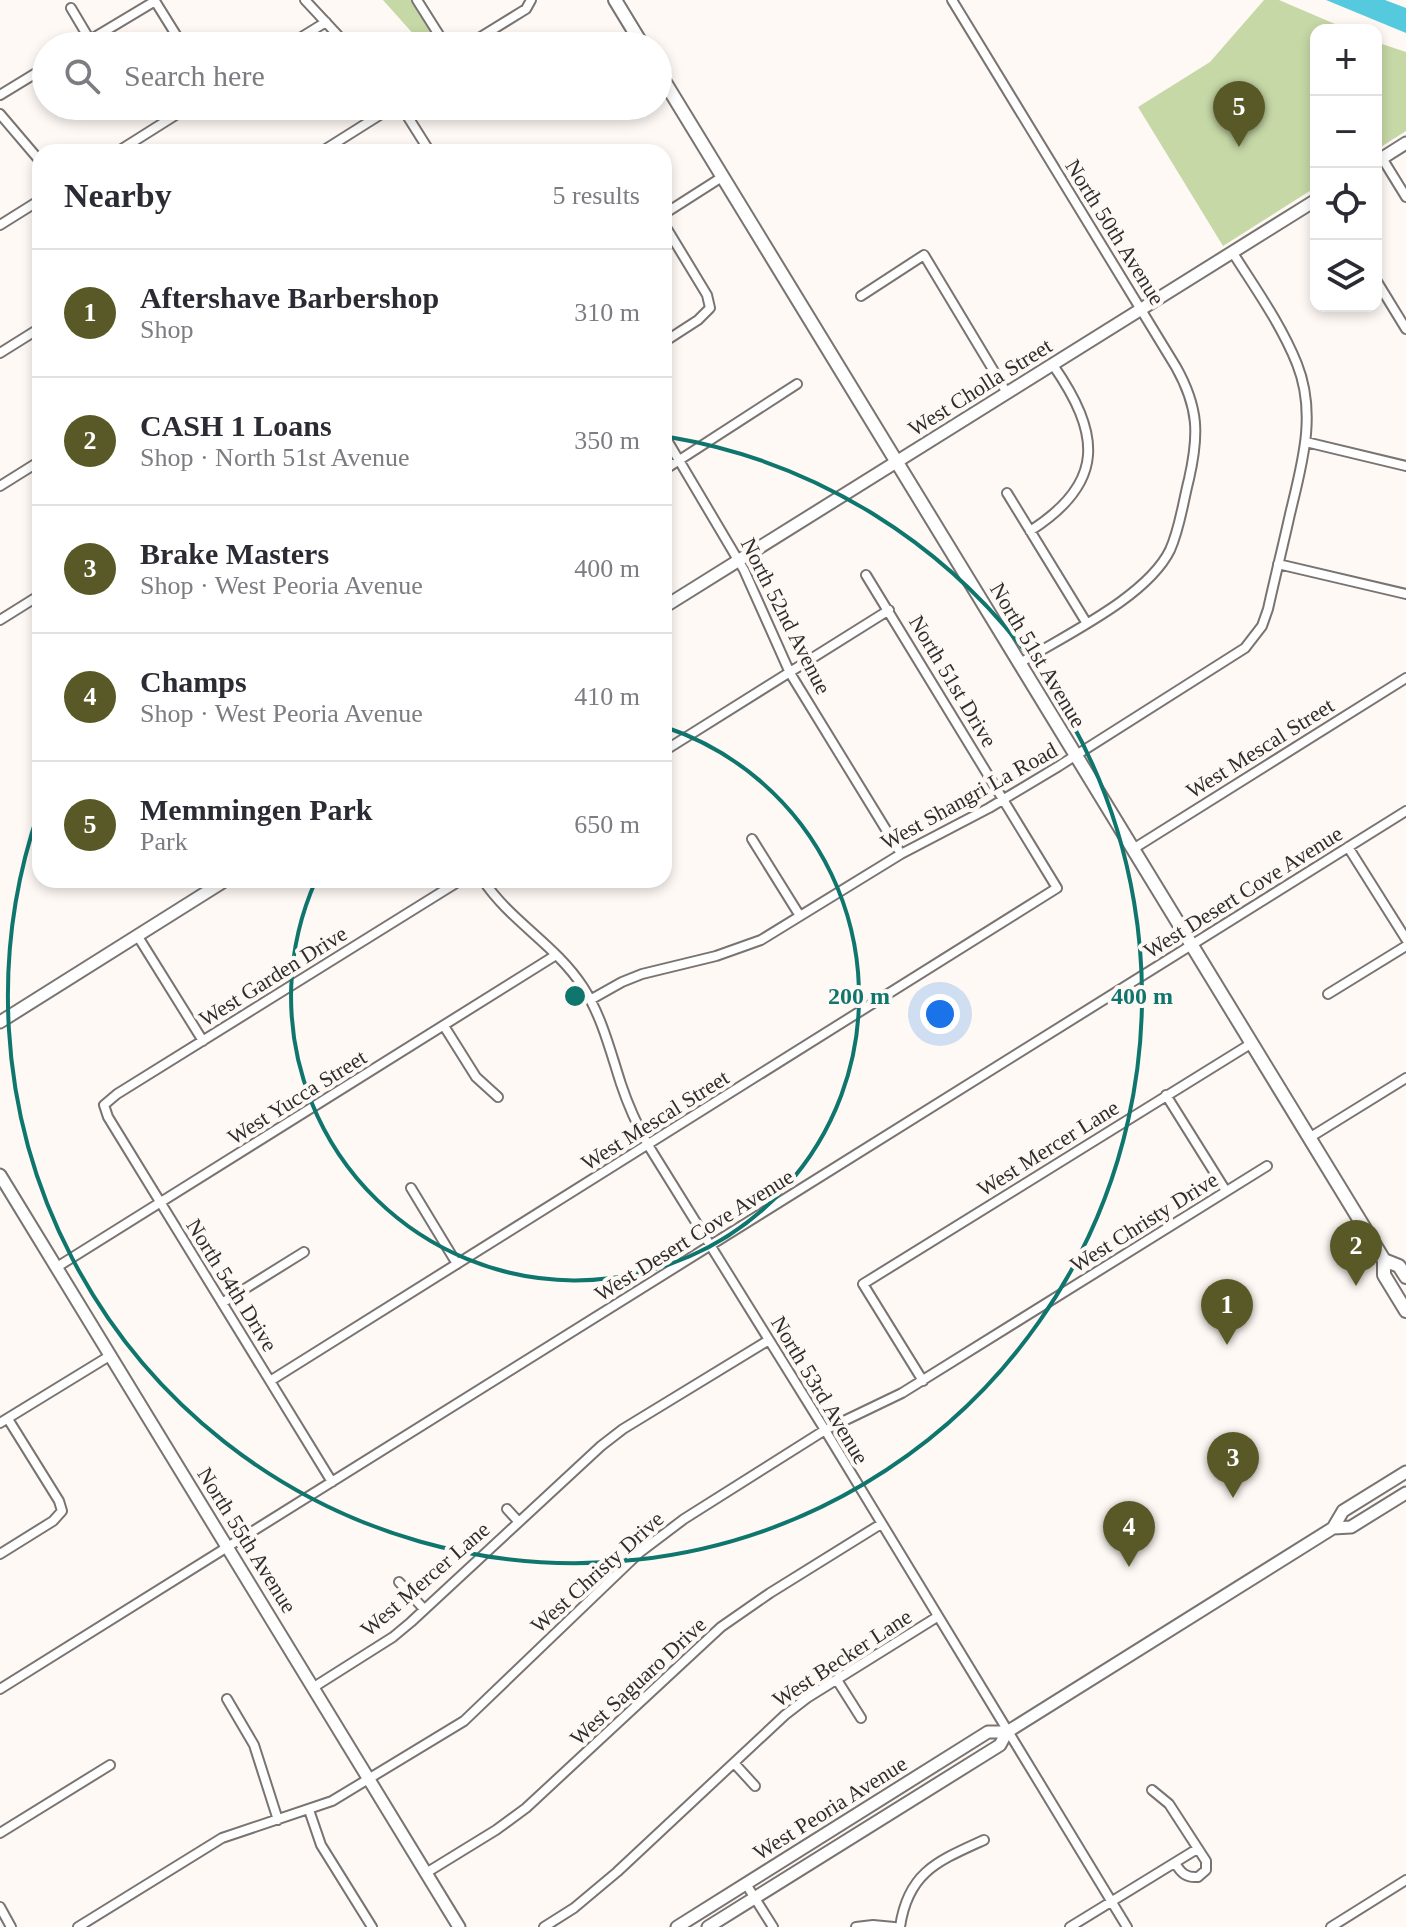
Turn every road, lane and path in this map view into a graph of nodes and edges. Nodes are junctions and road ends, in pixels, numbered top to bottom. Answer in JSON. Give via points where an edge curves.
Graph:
{"nodes":[{"id":1,"x":305,"y":0,"type":"edge"},
{"id":2,"x":417,"y":0,"type":"edge"},
{"id":3,"x":532,"y":0,"type":"edge"},
{"id":4,"x":615,"y":0,"type":"edge"},
{"id":5,"x":952,"y":0,"type":"edge"},
{"id":6,"x":155,"y":1,"type":"edge"},
{"id":7,"x":71,"y":8,"type":"dead end"},
{"id":8,"x":326,"y":22,"type":"junction"},
{"id":9,"x":85,"y":32,"type":"edge"},
{"id":10,"x":103,"y":32,"type":"edge"},
{"id":11,"x":174,"y":32,"type":"edge"},
{"id":12,"x":310,"y":32,"type":"edge"},
{"id":13,"x":335,"y":32,"type":"edge"},
{"id":14,"x":437,"y":32,"type":"edge"},
{"id":15,"x":489,"y":32,"type":"edge"},
{"id":16,"x":634,"y":32,"type":"edge"},
{"id":17,"x":32,"y":76,"type":"edge"},
{"id":18,"x":672,"y":94,"type":"edge"},
{"id":19,"x":0,"y":95,"type":"edge"},
{"id":20,"x":0,"y":114,"type":"edge"},
{"id":21,"x":168,"y":120,"type":"edge"},
{"id":22,"x":372,"y":120,"type":"edge"},
{"id":23,"x":410,"y":120,"type":"edge"},
{"id":24,"x":1406,"y":143,"type":"edge"},
{"id":25,"x":130,"y":144,"type":"edge"},
{"id":26,"x":334,"y":144,"type":"edge"},
{"id":27,"x":425,"y":144,"type":"edge"},
{"id":28,"x":32,"y":152,"type":"edge"},
{"id":29,"x":1382,"y":158,"type":"edge"},
{"id":30,"x":1382,"y":164,"type":"edge"},
{"id":31,"x":722,"y":177,"type":"junction"},
{"id":32,"x":1406,"y":197,"type":"edge"},
{"id":33,"x":1310,"y":204,"type":"edge"},
{"id":34,"x":32,"y":205,"type":"edge"},
{"id":35,"x":672,"y":209,"type":"edge"},
{"id":36,"x":0,"y":225,"type":"edge"},
{"id":37,"x":672,"y":237,"type":"edge"},
{"id":38,"x":1233,"y":253,"type":"junction"},
{"id":39,"x":1382,"y":290,"type":"edge"},
{"id":40,"x":861,"y":296,"type":"dead end"},
{"id":41,"x":1141,"y":309,"type":"junction"},
{"id":42,"x":1406,"y":329,"type":"edge"},
{"id":43,"x":32,"y":333,"type":"edge"},
{"id":44,"x":672,"y":337,"type":"edge"},
{"id":45,"x":0,"y":353,"type":"edge"},
{"id":46,"x":1053,"y":365,"type":"junction"},
{"id":47,"x":797,"y":384,"type":"dead end"},
{"id":48,"x":1007,"y":393,"type":"junction"},
{"id":49,"x":1306,"y":442,"type":"junction"},
{"id":50,"x":672,"y":448,"type":"edge"},
{"id":51,"x":679,"y":460,"type":"junction"},
{"id":52,"x":897,"y":462,"type":"junction"},
{"id":53,"x":672,"y":465,"type":"edge"},
{"id":54,"x":32,"y":466,"type":"edge"},
{"id":55,"x":1406,"y":466,"type":"edge"},
{"id":56,"x":0,"y":486,"type":"edge"},
{"id":57,"x":1007,"y":493,"type":"dead end"},
{"id":58,"x":1030,"y":531,"type":"junction"},
{"id":59,"x":739,"y":560,"type":"junction"},
{"id":60,"x":1278,"y":564,"type":"junction"},
{"id":61,"x":866,"y":575,"type":"dead end"},
{"id":62,"x":1406,"y":594,"type":"edge"},
{"id":63,"x":32,"y":600,"type":"edge"},
{"id":64,"x":672,"y":602,"type":"edge"},
{"id":65,"x":889,"y":610,"type":"junction"},
{"id":66,"x":0,"y":620,"type":"edge"},
{"id":67,"x":1086,"y":622,"type":"junction"},
{"id":68,"x":1020,"y":663,"type":"junction"},
{"id":69,"x":790,"y":673,"type":"junction"},
{"id":70,"x":1406,"y":678,"type":"edge"},
{"id":71,"x":672,"y":746,"type":"edge"},
{"id":72,"x":1076,"y":756,"type":"junction"},
{"id":73,"x":1004,"y":799,"type":"junction"},
{"id":74,"x":1406,"y":811,"type":"edge"},
{"id":75,"x":752,"y":839,"type":"dead end"},
{"id":76,"x":1348,"y":847,"type":"junction"},
{"id":77,"x":1133,"y":849,"type":"junction"},
{"id":78,"x":901,"y":854,"type":"junction"},
{"id":79,"x":213,"y":888,"type":"edge"},
{"id":80,"x":448,"y":888,"type":"edge"},
{"id":81,"x":490,"y":888,"type":"edge"},
{"id":82,"x":1057,"y":888,"type":"joint"},
{"id":83,"x":800,"y":916,"type":"junction"},
{"id":84,"x":137,"y":935,"type":"junction"},
{"id":85,"x":1406,"y":939,"type":"edge"},
{"id":86,"x":1192,"y":946,"type":"junction"},
{"id":87,"x":1406,"y":946,"type":"edge"},
{"id":88,"x":556,"y":955,"type":"junction"},
{"id":89,"x":1328,"y":994,"type":"dead end"},
{"id":90,"x":590,"y":1000,"type":"junction"},
{"id":91,"x":0,"y":1022,"type":"edge"},
{"id":92,"x":444,"y":1026,"type":"junction"},
{"id":93,"x":203,"y":1041,"type":"junction"},
{"id":94,"x":1252,"y":1043,"type":"junction"},
{"id":95,"x":1406,"y":1078,"type":"edge"},
{"id":96,"x":1166,"y":1095,"type":"junction"},
{"id":97,"x":498,"y":1097,"type":"dead end"},
{"id":98,"x":104,"y":1105,"type":"joint"},
{"id":99,"x":1309,"y":1138,"type":"junction"},
{"id":100,"x":648,"y":1145,"type":"junction"},
{"id":101,"x":1267,"y":1166,"type":"dead end"},
{"id":102,"x":0,"y":1175,"type":"edge"},
{"id":103,"x":411,"y":1188,"type":"dead end"},
{"id":104,"x":1226,"y":1191,"type":"junction"},
{"id":105,"x":161,"y":1203,"type":"junction"},
{"id":106,"x":711,"y":1245,"type":"junction"},
{"id":107,"x":304,"y":1252,"type":"dead end"},
{"id":108,"x":1384,"y":1260,"type":"junction"},
{"id":109,"x":457,"y":1264,"type":"junction"},
{"id":110,"x":57,"y":1267,"type":"junction"},
{"id":111,"x":1406,"y":1277,"type":"edge"},
{"id":112,"x":222,"y":1303,"type":"junction"},
{"id":113,"x":1406,"y":1311,"type":"edge"},
{"id":114,"x":769,"y":1340,"type":"junction"},
{"id":115,"x":111,"y":1355,"type":"junction"},
{"id":116,"x":270,"y":1381,"type":"junction"},
{"id":117,"x":923,"y":1381,"type":"junction"},
{"id":118,"x":4,"y":1421,"type":"edge"},
{"id":119,"x":825,"y":1430,"type":"junction"},
{"id":120,"x":1406,"y":1472,"type":"edge"},
{"id":121,"x":332,"y":1482,"type":"junction"},
{"id":122,"x":1406,"y":1493,"type":"edge"},
{"id":123,"x":507,"y":1509,"type":"dead end"},
{"id":124,"x":518,"y":1521,"type":"junction"},
{"id":125,"x":881,"y":1524,"type":"junction"},
{"id":126,"x":1333,"y":1528,"type":"junction"},
{"id":127,"x":228,"y":1546,"type":"junction"},
{"id":128,"x":0,"y":1554,"type":"edge"},
{"id":129,"x":399,"y":1582,"type":"dead end"},
{"id":130,"x":424,"y":1609,"type":"junction"},
{"id":131,"x":937,"y":1617,"type":"junction"},
{"id":132,"x":837,"y":1680,"type":"junction"},
{"id":133,"x":314,"y":1687,"type":"junction"},
{"id":134,"x":0,"y":1689,"type":"edge"},
{"id":135,"x":227,"y":1699,"type":"dead end"},
{"id":136,"x":861,"y":1718,"type":"dead end"},
{"id":137,"x":1007,"y":1732,"type":"junction"},
{"id":138,"x":734,"y":1763,"type":"junction"},
{"id":139,"x":110,"y":1765,"type":"dead end"},
{"id":140,"x":370,"y":1780,"type":"junction"},
{"id":141,"x":755,"y":1786,"type":"dead end"},
{"id":142,"x":1152,"y":1790,"type":"dead end"},
{"id":143,"x":309,"y":1810,"type":"junction"},
{"id":144,"x":278,"y":1820,"type":"junction"},
{"id":145,"x":0,"y":1833,"type":"edge"},
{"id":146,"x":984,"y":1840,"type":"dead end"},
{"id":147,"x":644,"y":1847,"type":"junction"},
{"id":148,"x":1197,"y":1849,"type":"junction"},
{"id":149,"x":653,"y":1857,"type":"dead end"},
{"id":150,"x":1175,"y":1863,"type":"junction"},
{"id":151,"x":426,"y":1873,"type":"junction"},
{"id":152,"x":1406,"y":1880,"type":"edge"},
{"id":153,"x":746,"y":1884,"type":"junction"},
{"id":154,"x":755,"y":1898,"type":"junction"},
{"id":155,"x":1111,"y":1902,"type":"junction"},
{"id":156,"x":0,"y":1907,"type":"edge"},
{"id":157,"x":11,"y":1927,"type":"edge"},
{"id":158,"x":78,"y":1927,"type":"edge"},
{"id":159,"x":372,"y":1927,"type":"edge"},
{"id":160,"x":459,"y":1927,"type":"edge"},
{"id":161,"x":544,"y":1927,"type":"edge"},
{"id":162,"x":677,"y":1927,"type":"edge"},
{"id":163,"x":708,"y":1927,"type":"edge"},
{"id":164,"x":773,"y":1927,"type":"edge"},
{"id":165,"x":856,"y":1927,"type":"edge"},
{"id":166,"x":897,"y":1927,"type":"edge"},
{"id":167,"x":1070,"y":1927,"type":"edge"},
{"id":168,"x":1127,"y":1927,"type":"edge"},
{"id":169,"x":1331,"y":1927,"type":"edge"}],
"edges":[{"from":1,"to":8,"type":"street"},
{"from":2,"to":14,"type":"street"},
{"from":3,"to":15,"type":"street"},
{"from":4,"to":16,"type":"main road"},
{"from":5,"to":41,"type":"street","name":"North 50th Avenue"},
{"from":6,"to":10,"type":"street"},
{"from":6,"to":11,"type":"street"},
{"from":7,"to":9,"type":"street"},
{"from":8,"to":12,"type":"street"},
{"from":8,"to":13,"type":"street"},
{"from":17,"to":19,"type":"street"},
{"from":18,"to":31,"type":"main road","name":"North 51st Avenue"},
{"from":20,"to":28,"type":"street"},
{"from":21,"to":25,"type":"street"},
{"from":22,"to":26,"type":"street"},
{"from":23,"to":27,"type":"street"},
{"from":24,"to":29,"type":"street"},
{"from":30,"to":32,"type":"street"},
{"from":31,"to":35,"type":"street"},
{"from":31,"to":52,"type":"main road","name":"North 51st Avenue"},
{"from":33,"to":38,"type":"street","name":"West Cholla Street"},
{"from":34,"to":36,"type":"street"},
{"from":37,"to":44,"type":"street","via":[[710,308]]},
{"from":38,"to":41,"type":"street","name":"West Cholla Street"},
{"from":38,"to":49,"type":"street","name":"West Shangri La Road","via":[[1298,365]]},
{"from":39,"to":42,"type":"street"},
{"from":40,"to":48,"type":"street","via":[[924,255]]},
{"from":41,"to":46,"type":"street","name":"West Cholla Street"},
{"from":41,"to":67,"type":"street","name":"North 50th Avenue","via":[[1187,386],[1197,441],[1177,531],[1161,566],[1143,586]]},
{"from":43,"to":45,"type":"street"},
{"from":46,"to":48,"type":"street","name":"West Cholla Street"},
{"from":46,"to":58,"type":"street","via":[[1083,417],[1089,451],[1078,487],[1066,504]]},
{"from":47,"to":51,"type":"street"},
{"from":48,"to":52,"type":"street","name":"West Cholla Street"},
{"from":49,"to":55,"type":"street"},
{"from":49,"to":60,"type":"street","name":"West Shangri La Road"},
{"from":50,"to":51,"type":"street","name":"North 52nd Avenue"},
{"from":51,"to":53,"type":"street"},
{"from":51,"to":59,"type":"street","name":"North 52nd Avenue"},
{"from":52,"to":59,"type":"street","name":"West Cholla Street"},
{"from":52,"to":68,"type":"main road","name":"North 51st Avenue"},
{"from":54,"to":56,"type":"street"},
{"from":57,"to":58,"type":"street"},
{"from":58,"to":67,"type":"street"},
{"from":59,"to":64,"type":"street","name":"West Cholla Street"},
{"from":59,"to":69,"type":"street","name":"North 52nd Avenue"},
{"from":60,"to":62,"type":"street"},
{"from":60,"to":72,"type":"street","name":"West Shangri La Road","via":[[1262,626],[1245,648]]},
{"from":61,"to":65,"type":"street","name":"North 51st Drive"},
{"from":63,"to":66,"type":"street"},
{"from":65,"to":69,"type":"street"},
{"from":65,"to":73,"type":"street","name":"North 51st Drive"},
{"from":67,"to":68,"type":"street"},
{"from":68,"to":72,"type":"main road","name":"North 51st Avenue"},
{"from":69,"to":71,"type":"street"},
{"from":69,"to":78,"type":"street","name":"North 52nd Avenue"},
{"from":70,"to":77,"type":"street","name":"West Mescal Street"},
{"from":72,"to":73,"type":"street","name":"West Shangri La Road"},
{"from":72,"to":77,"type":"main road","name":"North 51st Avenue"},
{"from":73,"to":78,"type":"street","name":"West Shangri La Road"},
{"from":73,"to":82,"type":"street","name":"North 51st Drive"},
{"from":74,"to":76,"type":"street","name":"West Desert Cove Avenue"},
{"from":75,"to":83,"type":"street"},
{"from":76,"to":85,"type":"street"},
{"from":76,"to":86,"type":"street","name":"West Desert Cove Avenue"},
{"from":77,"to":86,"type":"main road","name":"North 51st Avenue"},
{"from":78,"to":83,"type":"street","name":"West Shangri La Road"},
{"from":79,"to":84,"type":"street"},
{"from":80,"to":93,"type":"street","name":"West Garden Drive"},
{"from":81,"to":88,"type":"street","name":"North 53rd Avenue"},
{"from":82,"to":100,"type":"street","name":"West Mescal Street"},
{"from":83,"to":90,"type":"street","name":"West Shangri La Road","via":[[761,940],[642,974]]},
{"from":84,"to":91,"type":"street"},
{"from":84,"to":93,"type":"street"},
{"from":86,"to":94,"type":"main road","name":"North 51st Avenue"},
{"from":86,"to":106,"type":"street","name":"West Desert Cove Avenue"},
{"from":87,"to":89,"type":"street"},
{"from":88,"to":90,"type":"street","name":"North 53rd Avenue"},
{"from":88,"to":92,"type":"street","name":"West Yucca Street"},
{"from":90,"to":100,"type":"street","name":"North 53rd Avenue"},
{"from":92,"to":97,"type":"street","via":[[476,1077]]},
{"from":92,"to":105,"type":"street","name":"West Yucca Street"},
{"from":93,"to":98,"type":"street","name":"West Garden Drive"},
{"from":94,"to":96,"type":"street","name":"West Mercer Lane"},
{"from":94,"to":99,"type":"main road","name":"North 51st Avenue"},
{"from":95,"to":99,"type":"street"},
{"from":96,"to":104,"type":"street"},
{"from":96,"to":117,"type":"street","name":"West Mercer Lane","via":[[863,1284]]},
{"from":98,"to":105,"type":"street","name":"North 54th Drive"},
{"from":99,"to":108,"type":"main road","name":"North 51st Avenue"},
{"from":100,"to":106,"type":"street","name":"North 53rd Avenue"},
{"from":100,"to":109,"type":"street","name":"West Mescal Street"},
{"from":101,"to":104,"type":"street","name":"West Christy Drive"},
{"from":102,"to":110,"type":"street","name":"North 55th Avenue"},
{"from":103,"to":109,"type":"street"},
{"from":104,"to":117,"type":"street","name":"West Christy Drive"},
{"from":105,"to":110,"type":"street","name":"West Yucca Street"},
{"from":105,"to":112,"type":"street","name":"North 54th Drive"},
{"from":106,"to":114,"type":"street","name":"North 53rd Avenue"},
{"from":106,"to":121,"type":"street","name":"West Desert Cove Avenue"},
{"from":107,"to":112,"type":"street"},
{"from":108,"to":111,"type":"main road","name":"North 51st Avenue","via":[[1399,1266]]},
{"from":108,"to":113,"type":"main road","name":"North 51st Avenue","via":[[1384,1275]]},
{"from":109,"to":116,"type":"street","name":"West Mescal Street"},
{"from":110,"to":115,"type":"street","name":"North 55th Avenue"},
{"from":112,"to":116,"type":"street","name":"North 54th Drive"},
{"from":114,"to":119,"type":"street","name":"North 53rd Avenue"},
{"from":114,"to":124,"type":"street","name":"West Mercer Lane","via":[[623,1429]]},
{"from":115,"to":118,"type":"street"},
{"from":115,"to":127,"type":"street","name":"North 55th Avenue"},
{"from":116,"to":121,"type":"street","name":"North 54th Drive"},
{"from":117,"to":119,"type":"street","name":"West Christy Drive"},
{"from":118,"to":128,"type":"street","via":[[62,1511]]},
{"from":119,"to":125,"type":"street","name":"North 53rd Avenue"},
{"from":119,"to":140,"type":"street","name":"West Christy Drive","via":[[650,1545],[464,1721]]},
{"from":120,"to":126,"type":"street","name":"West Peoria Avenue","via":[[1343,1511]]},
{"from":121,"to":127,"type":"street","name":"West Desert Cove Avenue"},
{"from":122,"to":126,"type":"street","name":"West Peoria Avenue","via":[[1351,1527]]},
{"from":123,"to":124,"type":"street","name":"West Mercer Lane"},
{"from":124,"to":130,"type":"street","name":"West Mercer Lane"},
{"from":125,"to":131,"type":"street","name":"North 53rd Avenue"},
{"from":125,"to":151,"type":"street","name":"West Saguaro Drive","via":[[738,1614],[535,1800]]},
{"from":126,"to":137,"type":"street","name":"West Peoria Avenue"},
{"from":127,"to":133,"type":"street","name":"North 55th Avenue"},
{"from":127,"to":134,"type":"street","name":"West Desert Cove Avenue"},
{"from":129,"to":130,"type":"street"},
{"from":130,"to":133,"type":"street","name":"West Mercer Lane","via":[[393,1637]]},
{"from":131,"to":132,"type":"street","name":"West Becker Lane"},
{"from":131,"to":137,"type":"street","name":"North 53rd Avenue"},
{"from":132,"to":136,"type":"street"},
{"from":132,"to":138,"type":"street","name":"West Becker Lane","via":[[785,1715]]},
{"from":133,"to":140,"type":"street","name":"North 55th Avenue"},
{"from":135,"to":144,"type":"street","via":[[254,1745]]},
{"from":137,"to":153,"type":"street","name":"West Peoria Avenue","via":[[988,1732]]},
{"from":137,"to":154,"type":"street","name":"West Peoria Avenue","via":[[1000,1745]]},
{"from":137,"to":155,"type":"street","name":"North 53rd Avenue"},
{"from":138,"to":141,"type":"street"},
{"from":138,"to":147,"type":"street","name":"West Becker Lane"},
{"from":139,"to":145,"type":"street"},
{"from":140,"to":143,"type":"street","name":"West Christy Drive"},
{"from":140,"to":151,"type":"street","name":"North 55th Avenue"},
{"from":142,"to":148,"type":"street","via":[[1169,1804]]},
{"from":143,"to":144,"type":"street","name":"West Christy Drive"},
{"from":143,"to":159,"type":"street","via":[[321,1845]]},
{"from":144,"to":158,"type":"street","name":"West Christy Drive","via":[[222,1838]]},
{"from":146,"to":166,"type":"street","via":[[928,1869],[908,1895]]},
{"from":147,"to":149,"type":"street"},
{"from":147,"to":161,"type":"street","name":"West Becker Lane","via":[[596,1891]]},
{"from":148,"to":150,"type":"street"},
{"from":148,"to":150,"type":"street","via":[[1206,1861],[1206,1870],[1198,1877],[1190,1878]]},
{"from":150,"to":155,"type":"street"},
{"from":151,"to":160,"type":"street","name":"North 55th Avenue"},
{"from":152,"to":169,"type":"street"},
{"from":153,"to":154,"type":"street"},
{"from":153,"to":162,"type":"street","name":"West Peoria Avenue"},
{"from":154,"to":163,"type":"street","name":"West Peoria Avenue"},
{"from":154,"to":164,"type":"street"},
{"from":155,"to":167,"type":"street"},
{"from":155,"to":168,"type":"street","name":"North 53rd Avenue"},
{"from":156,"to":157,"type":"street"},
{"from":165,"to":166,"type":"street"}]}
